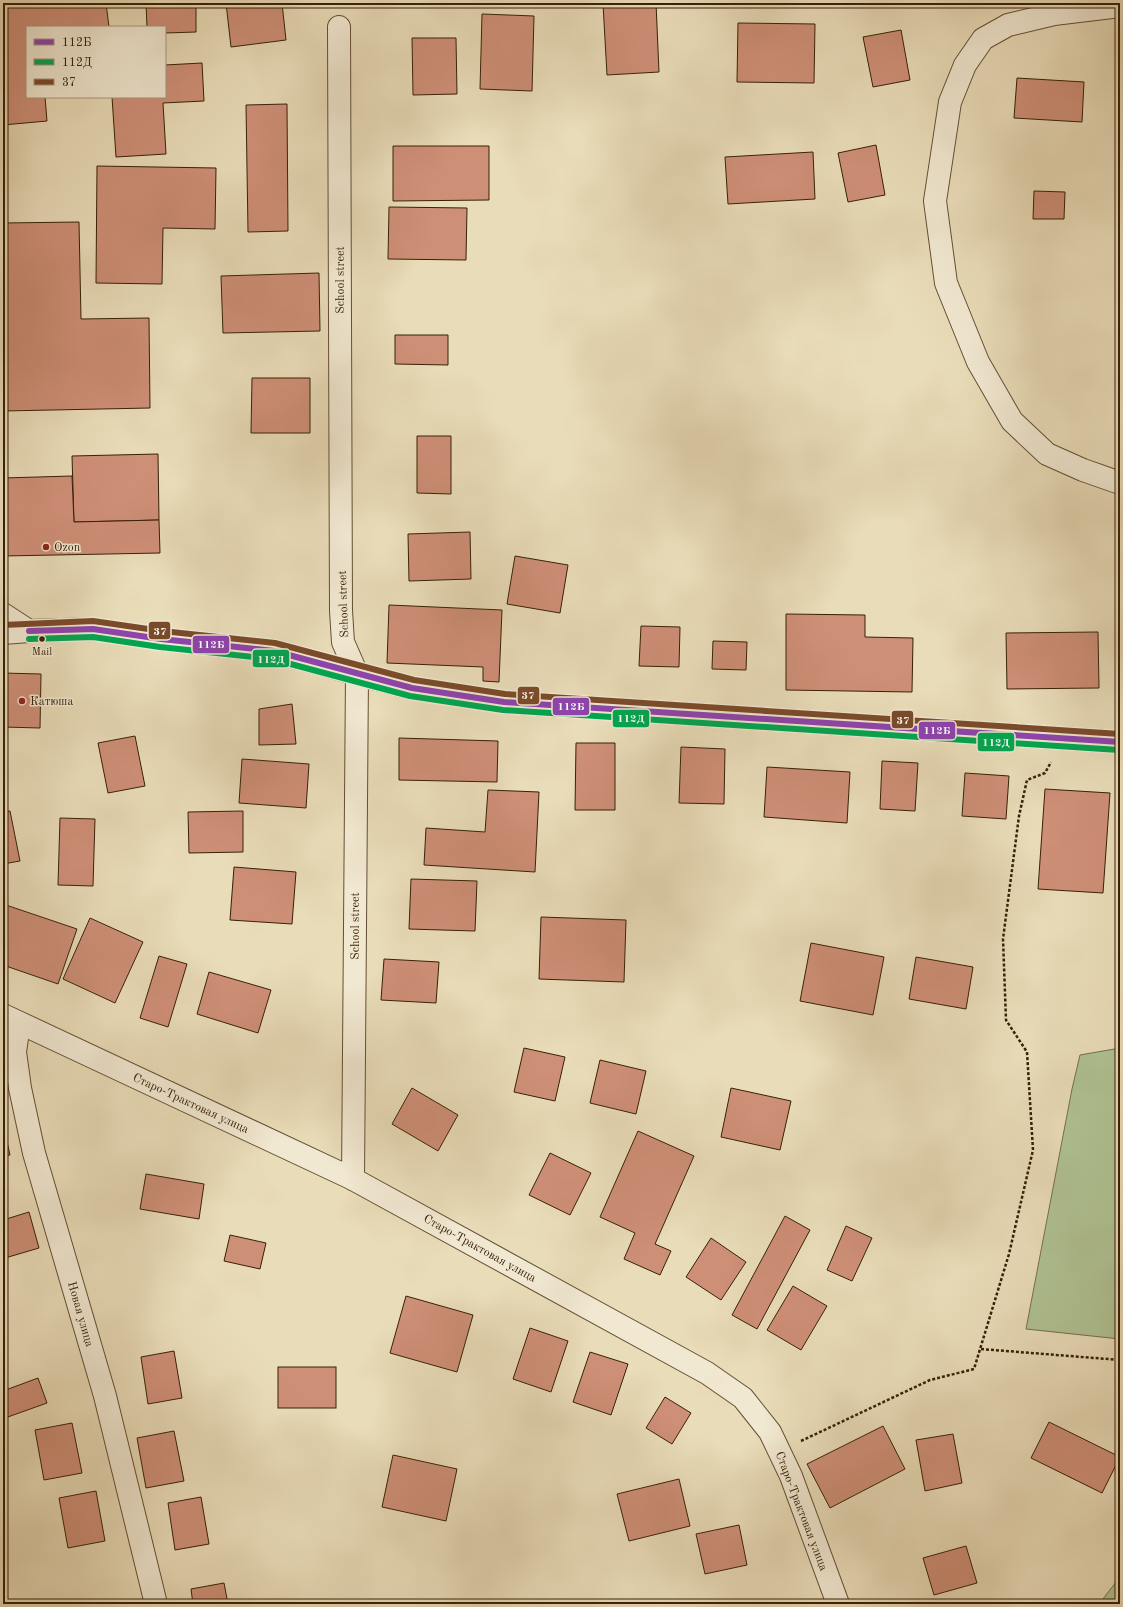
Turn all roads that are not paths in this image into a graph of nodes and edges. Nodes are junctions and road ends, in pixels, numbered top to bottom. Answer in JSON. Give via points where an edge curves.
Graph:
{"nodes":[{"id":1,"x":1120,"y":6,"type":"edge"},
{"id":2,"x":339,"y":27,"type":"dead end"},
{"id":3,"x":1120,"y":483,"type":"edge"},
{"id":4,"x":3,"y":614,"type":"edge"},
{"id":5,"x":29,"y":631,"type":"junction"},
{"id":6,"x":3,"y":633,"type":"edge"},
{"id":7,"x":357,"y":674,"type":"junction"},
{"id":8,"x":1120,"y":742,"type":"edge"},
{"id":9,"x":11,"y":1019,"type":"edge"},
{"id":10,"x":353,"y":1178,"type":"junction"},
{"id":11,"x":156,"y":1604,"type":"edge"},
{"id":12,"x":838,"y":1604,"type":"edge"}],
"edges":[{"from":1,"to":3,"type":"street","via":[[1054,14],[1008,25],[983,39],[965,65],[950,102],[935,201],[946,283],[978,362],[1012,421],[1047,454]]},
{"from":2,"to":7,"type":"street","name":"School street","via":[[341,611],[343,642]]},
{"from":4,"to":5,"type":"street"},
{"from":5,"to":6,"type":"street"},
{"from":5,"to":7,"type":"street","via":[[93,629],[274,651]]},
{"from":7,"to":8,"type":"street","via":[[412,688],[504,702]]},
{"from":7,"to":10,"type":"street","name":"School street"},
{"from":9,"to":10,"type":"street","name":"Старо-Трактовая улица"},
{"from":9,"to":11,"type":"street","name":"Новая улица","via":[[20,1088],[33,1146],[105,1396]]},
{"from":10,"to":12,"type":"street","name":"Старо-Трактовая улица","via":[[707,1373],[743,1398],[770,1432],[791,1476]]}]}
